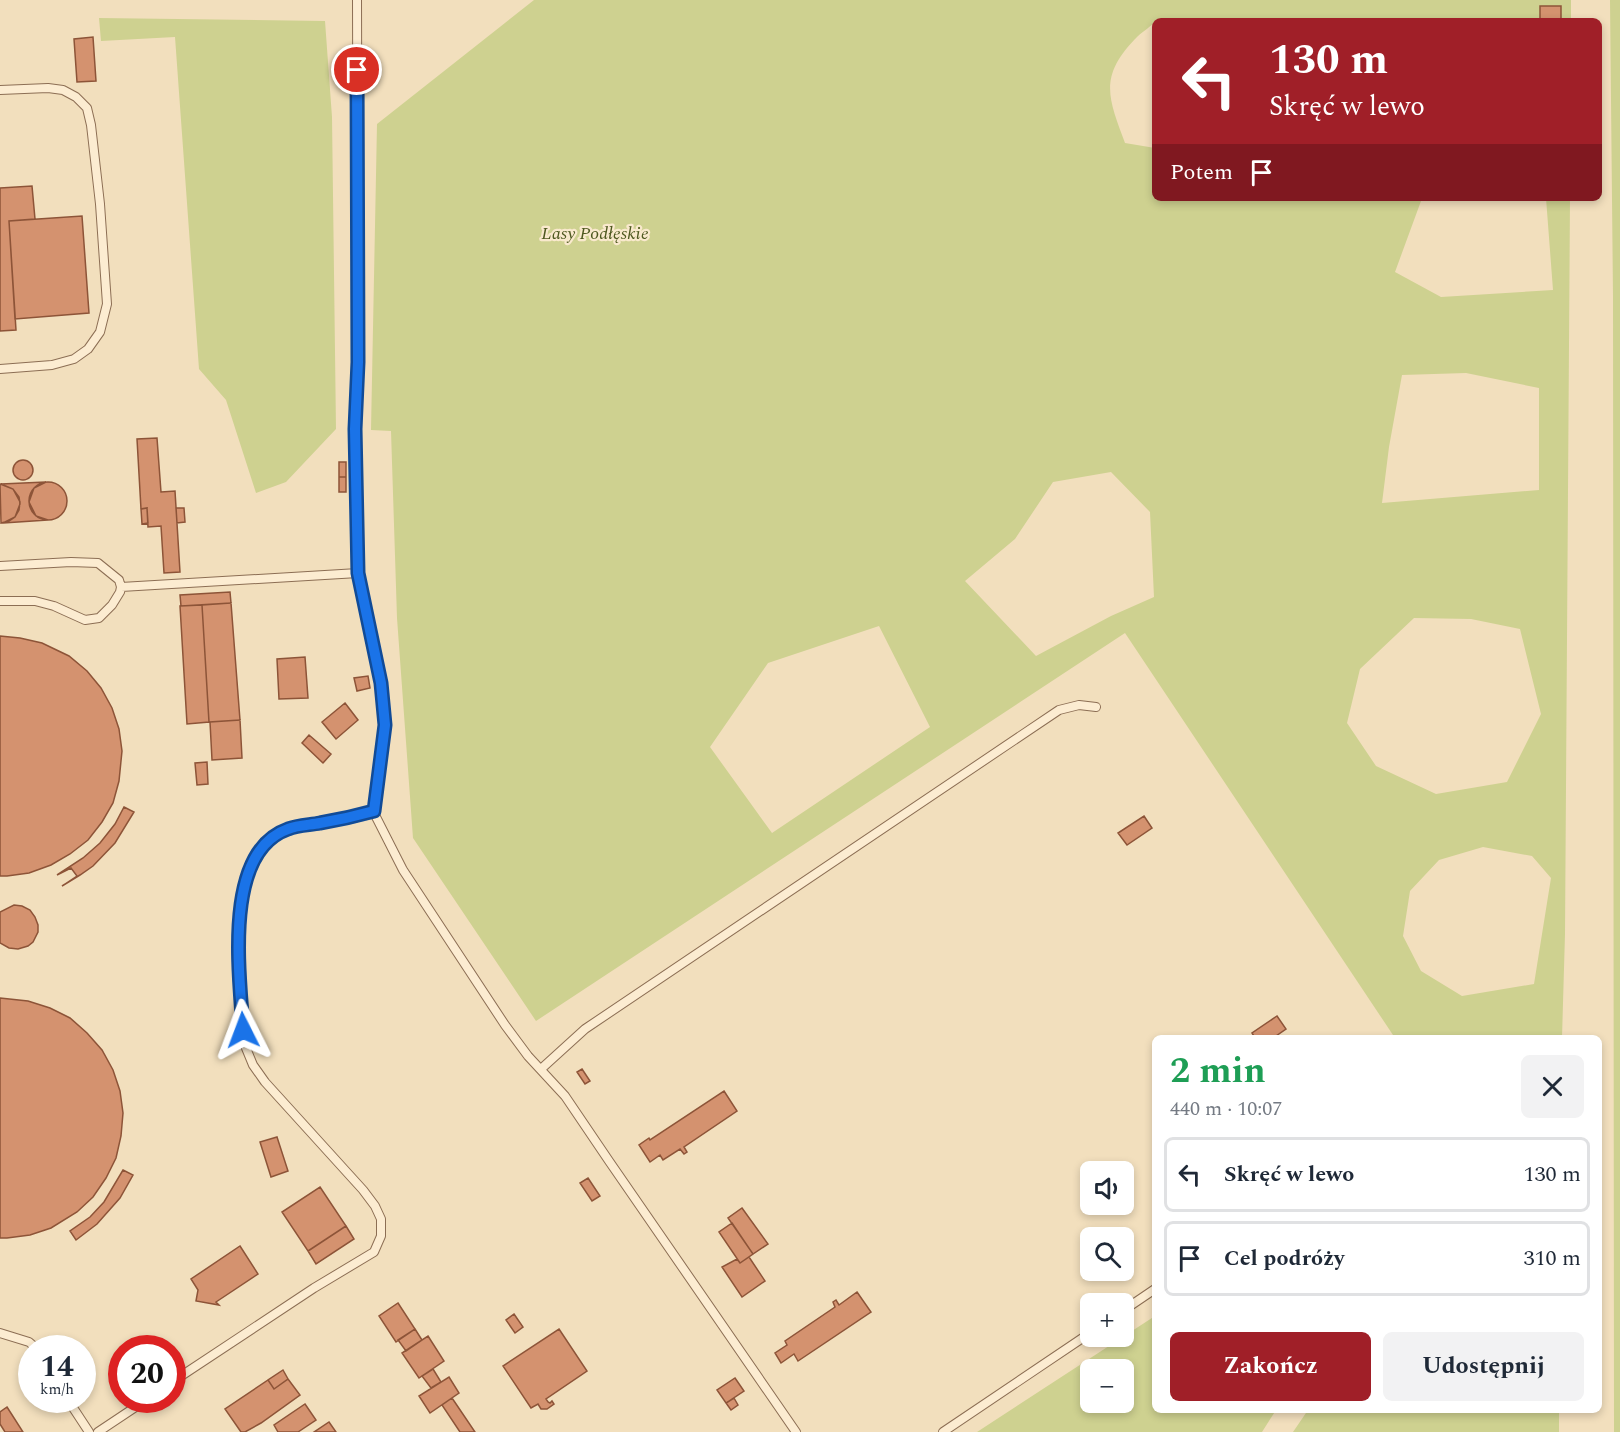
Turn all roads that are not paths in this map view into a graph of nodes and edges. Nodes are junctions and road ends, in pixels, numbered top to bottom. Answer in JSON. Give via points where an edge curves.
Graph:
{"nodes":[{"id":1,"x":357,"y":0,"type":"edge"},
{"id":2,"x":0,"y":90,"type":"edge"},
{"id":3,"x":0,"y":369,"type":"edge"},
{"id":4,"x":0,"y":566,"type":"edge"},
{"id":5,"x":358,"y":573,"type":"junction"},
{"id":6,"x":121,"y":587,"type":"junction"},
{"id":7,"x":0,"y":601,"type":"edge"},
{"id":8,"x":1096,"y":707,"type":"dead end"},
{"id":9,"x":374,"y":811,"type":"junction"},
{"id":10,"x":541,"y":1070,"type":"junction"},
{"id":11,"x":1152,"y":1291,"type":"edge"},
{"id":12,"x":1134,"y":1303,"type":"edge"},
{"id":13,"x":0,"y":1333,"type":"edge"},
{"id":14,"x":18,"y":1339,"type":"edge"},
{"id":15,"x":1080,"y":1340,"type":"edge"},
{"id":16,"x":186,"y":1373,"type":"edge"},
{"id":17,"x":76,"y":1413,"type":"edge"},
{"id":18,"x":126,"y":1413,"type":"edge"},
{"id":19,"x":88,"y":1432,"type":"edge"},
{"id":20,"x":98,"y":1432,"type":"edge"},
{"id":21,"x":796,"y":1432,"type":"edge"},
{"id":22,"x":943,"y":1432,"type":"edge"}],
"edges":[{"from":1,"to":5,"type":"lane"},
{"from":2,"to":3,"type":"lane","via":[[63,90],[87,108],[100,204],[107,304],[100,332],[88,349],[74,359]]},
{"from":4,"to":6,"type":"lane","via":[[98,563],[119,580]]},
{"from":5,"to":6,"type":"lane"},
{"from":5,"to":9,"type":"lane","via":[[381,683],[385,725]]},
{"from":6,"to":7,"type":"lane","via":[[112,605],[99,618],[85,620],[35,601]]},
{"from":8,"to":10,"type":"lane","via":[[1079,705],[1059,710],[585,1029]]},
{"from":9,"to":10,"type":"lane","via":[[403,870],[505,1025]]},
{"from":9,"to":16,"type":"lane","via":[[288,829],[267,841],[252,864],[243,893],[239,939],[243,1030],[253,1065],[375,1206],[381,1219],[381,1236],[374,1252]]},
{"from":10,"to":21,"type":"lane","via":[[583,1120]]},
{"from":11,"to":12,"type":"lane"},
{"from":13,"to":14,"type":"lane"},
{"from":15,"to":22,"type":"lane"},
{"from":17,"to":19,"type":"lane"},
{"from":18,"to":20,"type":"lane"}]}
